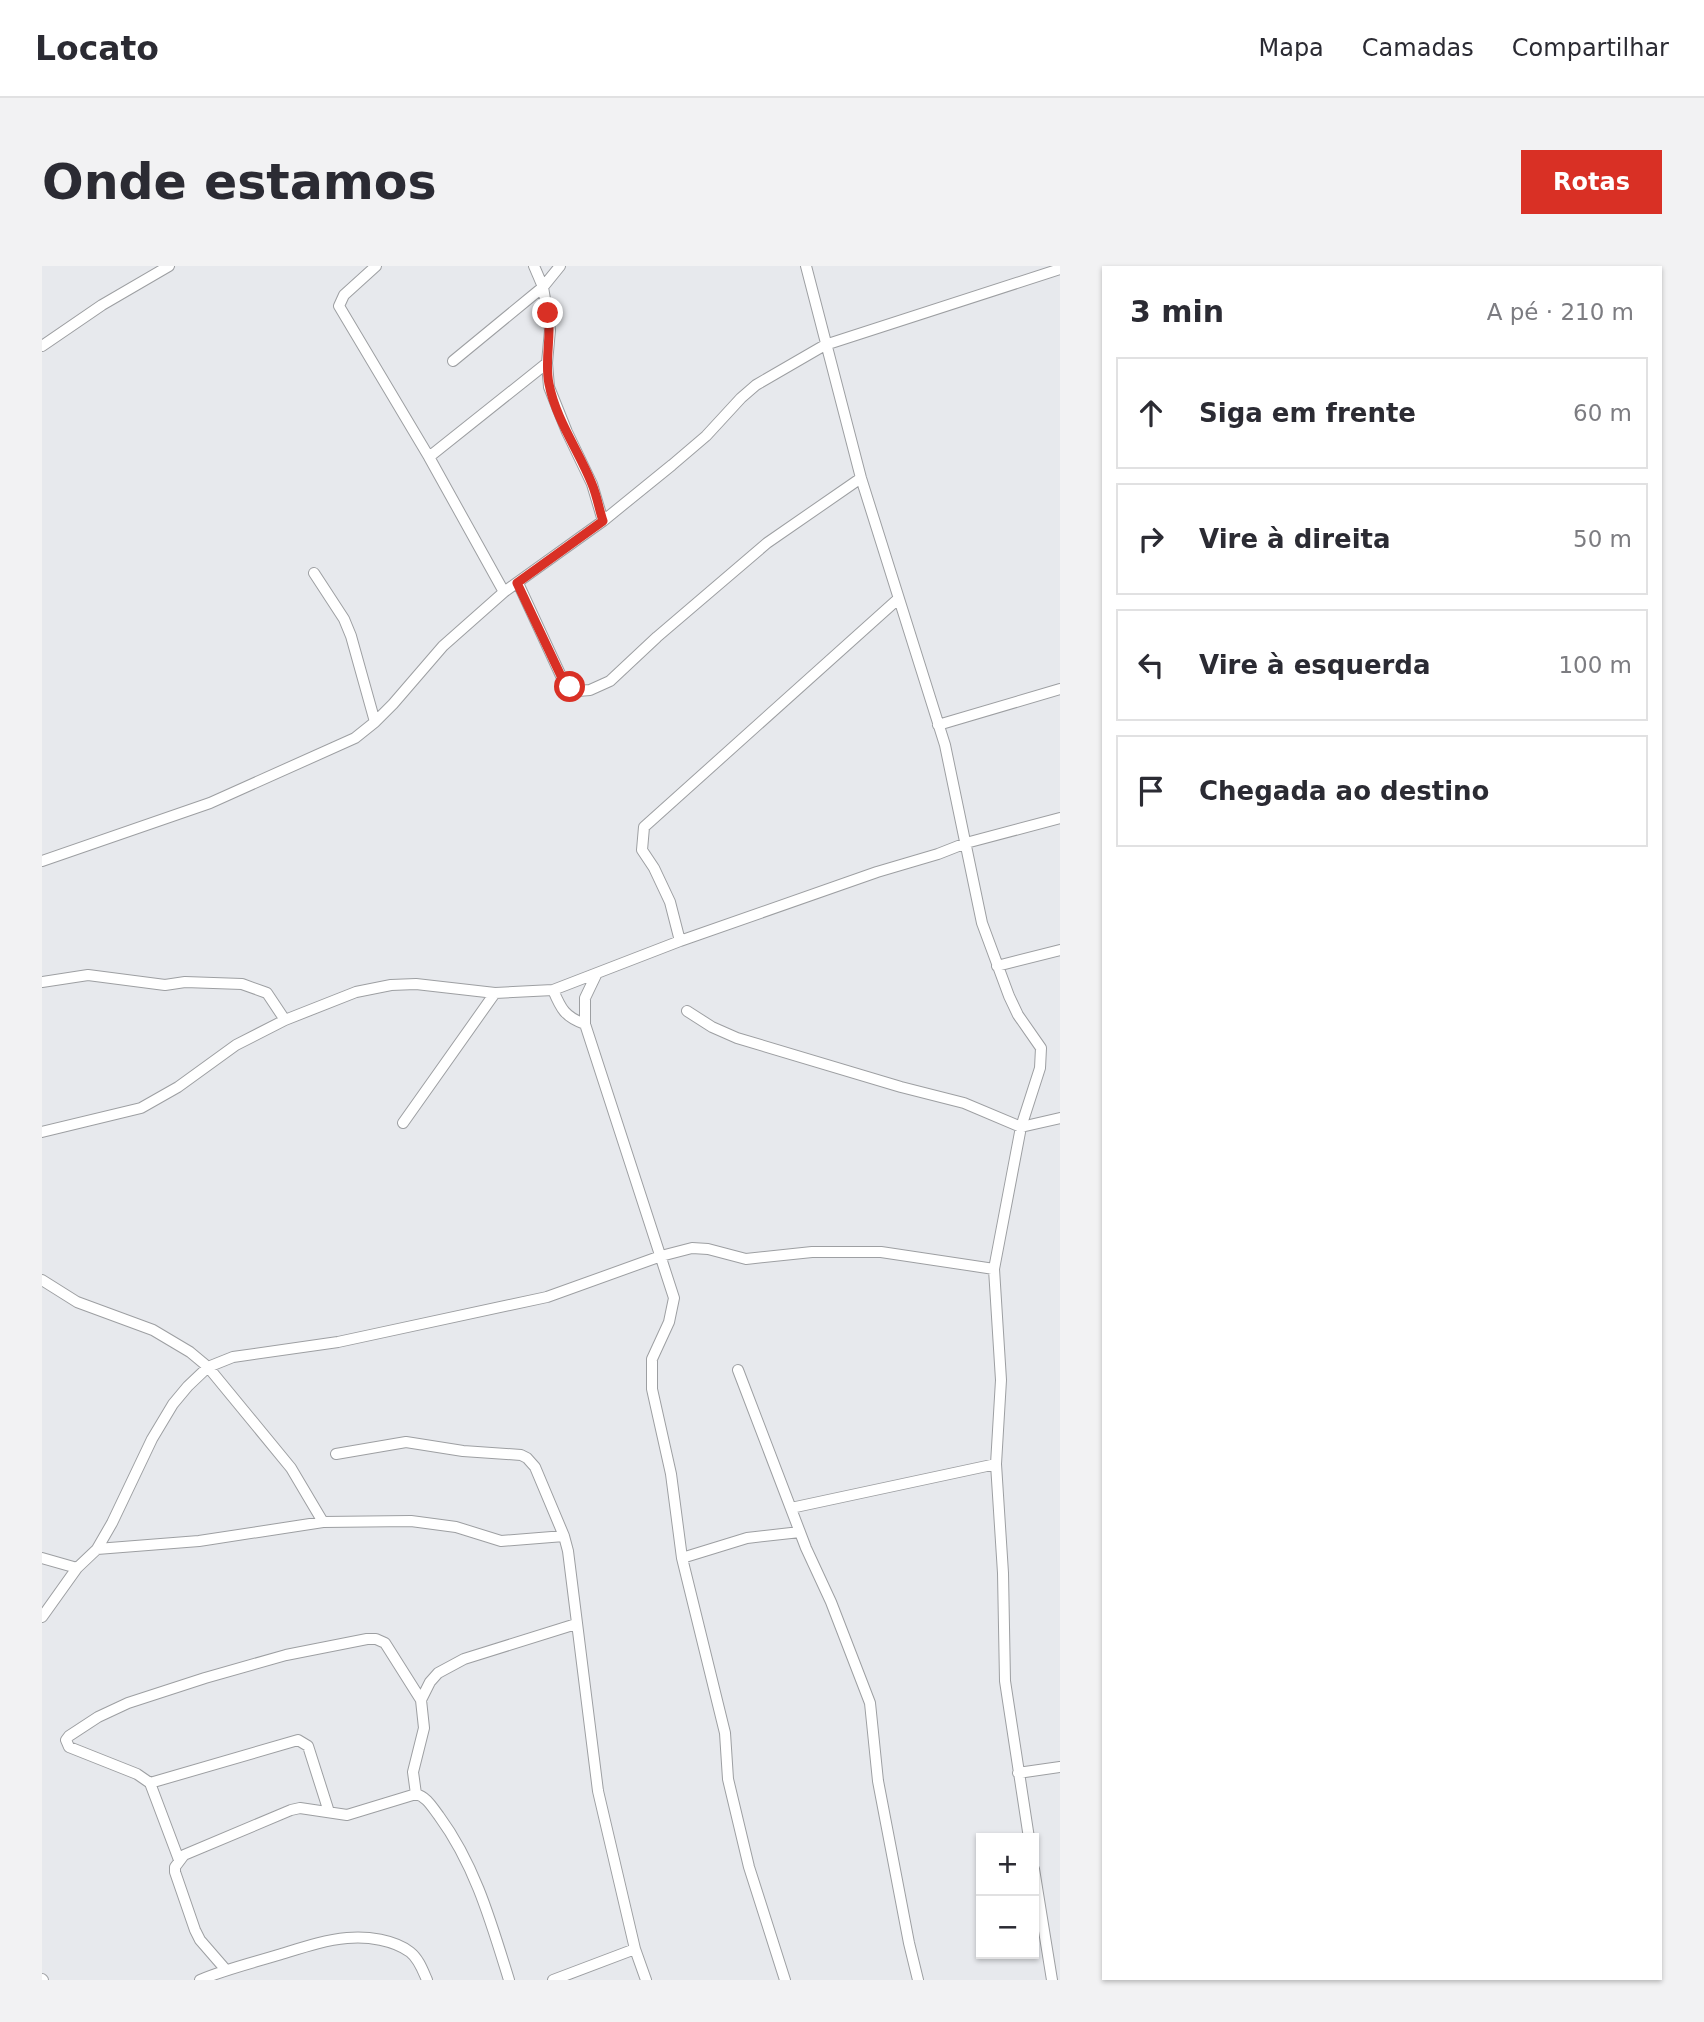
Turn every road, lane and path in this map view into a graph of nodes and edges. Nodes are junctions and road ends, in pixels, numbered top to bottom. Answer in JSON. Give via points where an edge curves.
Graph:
{"nodes":[{"id":1,"x":169,"y":266,"type":"edge"},
{"id":2,"x":376,"y":266,"type":"edge"},
{"id":3,"x":534,"y":266,"type":"edge"},
{"id":4,"x":559,"y":266,"type":"edge"},
{"id":5,"x":806,"y":266,"type":"edge"},
{"id":6,"x":1060,"y":269,"type":"edge"},
{"id":7,"x":543,"y":287,"type":"junction"},
{"id":8,"x":825,"y":345,"type":"junction"},
{"id":9,"x":42,"y":346,"type":"edge"},
{"id":10,"x":453,"y":361,"type":"dead end"},
{"id":11,"x":547,"y":363,"type":"junction"},
{"id":12,"x":429,"y":457,"type":"junction"},
{"id":13,"x":861,"y":478,"type":"junction"},
{"id":14,"x":603,"y":521,"type":"junction"},
{"id":15,"x":314,"y":573,"type":"dead end"},
{"id":16,"x":517,"y":583,"type":"junction"},
{"id":17,"x":504,"y":592,"type":"junction"},
{"id":18,"x":898,"y":599,"type":"junction"},
{"id":19,"x":1060,"y":689,"type":"edge"},
{"id":20,"x":375,"y":722,"type":"junction"},
{"id":21,"x":938,"y":725,"type":"junction"},
{"id":22,"x":1060,"y":818,"type":"edge"},
{"id":23,"x":966,"y":843,"type":"junction"},
{"id":24,"x":42,"y":861,"type":"edge"},
{"id":25,"x":680,"y":941,"type":"junction"},
{"id":26,"x":1060,"y":950,"type":"edge"},
{"id":27,"x":998,"y":966,"type":"junction"},
{"id":28,"x":596,"y":975,"type":"junction"},
{"id":29,"x":42,"y":982,"type":"edge"},
{"id":30,"x":553,"y":990,"type":"junction"},
{"id":31,"x":495,"y":993,"type":"junction"},
{"id":32,"x":687,"y":1010,"type":"dead end"},
{"id":33,"x":285,"y":1020,"type":"junction"},
{"id":34,"x":585,"y":1024,"type":"junction"},
{"id":35,"x":1060,"y":1118,"type":"edge"},
{"id":36,"x":403,"y":1122,"type":"dead end"},
{"id":37,"x":1021,"y":1127,"type":"junction"},
{"id":38,"x":42,"y":1132,"type":"edge"},
{"id":39,"x":661,"y":1256,"type":"junction"},
{"id":40,"x":994,"y":1269,"type":"junction"},
{"id":41,"x":42,"y":1280,"type":"edge"},
{"id":42,"x":208,"y":1367,"type":"junction"},
{"id":43,"x":738,"y":1370,"type":"dead end"},
{"id":44,"x":336,"y":1454,"type":"dead end"},
{"id":45,"x":996,"y":1464,"type":"junction"},
{"id":46,"x":791,"y":1508,"type":"junction"},
{"id":47,"x":323,"y":1522,"type":"junction"},
{"id":48,"x":800,"y":1532,"type":"junction"},
{"id":49,"x":564,"y":1536,"type":"junction"},
{"id":50,"x":97,"y":1549,"type":"junction"},
{"id":51,"x":42,"y":1558,"type":"edge"},
{"id":52,"x":682,"y":1558,"type":"junction"},
{"id":53,"x":77,"y":1568,"type":"junction"},
{"id":54,"x":42,"y":1617,"type":"edge"},
{"id":55,"x":576,"y":1624,"type":"junction"},
{"id":56,"x":421,"y":1700,"type":"junction"},
{"id":57,"x":1060,"y":1767,"type":"edge"},
{"id":58,"x":1018,"y":1773,"type":"junction"},
{"id":59,"x":150,"y":1783,"type":"junction"},
{"id":60,"x":416,"y":1794,"type":"junction"},
{"id":61,"x":329,"y":1812,"type":"junction"},
{"id":62,"x":1028,"y":1833,"type":"edge"},
{"id":63,"x":178,"y":1860,"type":"junction"},
{"id":64,"x":1038,"y":1896,"type":"edge"},
{"id":65,"x":635,"y":1949,"type":"junction"},
{"id":66,"x":226,"y":1970,"type":"junction"},
{"id":67,"x":200,"y":1980,"type":"edge"},
{"id":68,"x":427,"y":1980,"type":"edge"},
{"id":69,"x":509,"y":1980,"type":"edge"},
{"id":70,"x":553,"y":1980,"type":"edge"},
{"id":71,"x":646,"y":1980,"type":"edge"},
{"id":72,"x":785,"y":1980,"type":"edge"},
{"id":73,"x":918,"y":1980,"type":"edge"},
{"id":74,"x":1052,"y":1980,"type":"edge"}],
"edges":[{"from":1,"to":9,"type":"street"},
{"from":2,"to":12,"type":"street","via":[[344,295],[339,306]]},
{"from":3,"to":7,"type":"street"},
{"from":4,"to":7,"type":"street"},
{"from":5,"to":8,"type":"street"},
{"from":6,"to":8,"type":"street"},
{"from":7,"to":10,"type":"street"},
{"from":7,"to":11,"type":"street","via":[[550,330]]},
{"from":8,"to":13,"type":"street"},
{"from":8,"to":14,"type":"street","via":[[756,385],[706,436]]},
{"from":11,"to":12,"type":"street"},
{"from":11,"to":14,"type":"street","via":[[549,387],[592,484]]},
{"from":12,"to":17,"type":"street"},
{"from":13,"to":16,"type":"street","via":[[767,543],[610,681],[590,690],[578,691],[561,676]]},
{"from":13,"to":18,"type":"street"},
{"from":14,"to":16,"type":"street"},
{"from":15,"to":20,"type":"street","via":[[351,636]]},
{"from":16,"to":17,"type":"street"},
{"from":17,"to":20,"type":"street","via":[[443,646]]},
{"from":18,"to":21,"type":"street"},
{"from":18,"to":25,"type":"street","via":[[644,827],[642,850],[670,902]]},
{"from":19,"to":21,"type":"street"},
{"from":20,"to":24,"type":"street","via":[[355,738],[222,798]]},
{"from":21,"to":23,"type":"street"},
{"from":22,"to":23,"type":"street"},
{"from":23,"to":25,"type":"street"},
{"from":23,"to":27,"type":"street","via":[[982,923]]},
{"from":25,"to":28,"type":"street"},
{"from":26,"to":27,"type":"street"},
{"from":27,"to":37,"type":"street","via":[[1018,1015],[1041,1048],[1040,1068]]},
{"from":28,"to":30,"type":"street"},
{"from":28,"to":34,"type":"street","via":[[585,998]]},
{"from":29,"to":33,"type":"street","via":[[88,975],[165,985],[242,984],[267,993]]},
{"from":30,"to":31,"type":"street"},
{"from":30,"to":34,"type":"street","via":[[564,1013]]},
{"from":31,"to":33,"type":"street","via":[[390,985],[356,992]]},
{"from":31,"to":36,"type":"street"},
{"from":32,"to":37,"type":"street","via":[[737,1038],[964,1103]]},
{"from":33,"to":38,"type":"street","via":[[236,1045],[141,1108]]},
{"from":34,"to":39,"type":"street"},
{"from":35,"to":37,"type":"street"},
{"from":37,"to":40,"type":"street"},
{"from":39,"to":40,"type":"street","via":[[692,1248],[746,1259],[854,1250]]},
{"from":39,"to":42,"type":"street","via":[[547,1297],[338,1342],[233,1357]]},
{"from":39,"to":52,"type":"street","via":[[674,1298],[652,1359],[652,1389],[671,1474]]},
{"from":40,"to":45,"type":"street","via":[[1001,1380]]},
{"from":41,"to":42,"type":"street","via":[[77,1302],[153,1330]]},
{"from":42,"to":47,"type":"street","via":[[290,1468]]},
{"from":42,"to":50,"type":"street","via":[[162,1422]]},
{"from":43,"to":46,"type":"street"},
{"from":44,"to":49,"type":"street","via":[[406,1442],[522,1455],[535,1466]]},
{"from":45,"to":46,"type":"street"},
{"from":45,"to":58,"type":"street","via":[[1005,1681]]},
{"from":46,"to":48,"type":"street"},
{"from":47,"to":49,"type":"street","via":[[411,1521],[456,1527],[501,1541]]},
{"from":47,"to":50,"type":"street","via":[[199,1541]]},
{"from":48,"to":52,"type":"street","via":[[747,1538]]},
{"from":48,"to":73,"type":"street","via":[[870,1703],[878,1781]]},
{"from":49,"to":55,"type":"street"},
{"from":50,"to":53,"type":"street"},
{"from":51,"to":53,"type":"street"},
{"from":52,"to":72,"type":"street","via":[[725,1733],[728,1779],[749,1867]]},
{"from":53,"to":54,"type":"street"},
{"from":55,"to":56,"type":"street","via":[[464,1659],[438,1673]]},
{"from":55,"to":65,"type":"street","via":[[598,1791]]},
{"from":56,"to":59,"type":"street","via":[[385,1643],[367,1639],[286,1655],[128,1703],[66,1740],[69,1747]]},
{"from":56,"to":60,"type":"street","via":[[424,1728],[413,1772]]},
{"from":57,"to":58,"type":"street"},
{"from":58,"to":62,"type":"street"},
{"from":59,"to":61,"type":"street","via":[[298,1740],[307,1746]]},
{"from":59,"to":63,"type":"street"},
{"from":60,"to":61,"type":"street","via":[[347,1815]]},
{"from":60,"to":69,"type":"street","via":[[427,1800],[469,1864]]},
{"from":61,"to":63,"type":"street","via":[[290,1810]]},
{"from":63,"to":66,"type":"street","via":[[175,1872],[195,1930]]},
{"from":64,"to":74,"type":"street"},
{"from":65,"to":70,"type":"street"},
{"from":65,"to":71,"type":"street"},
{"from":66,"to":67,"type":"street"},
{"from":66,"to":68,"type":"street","via":[[303,1947],[369,1938],[410,1952]]}]}
